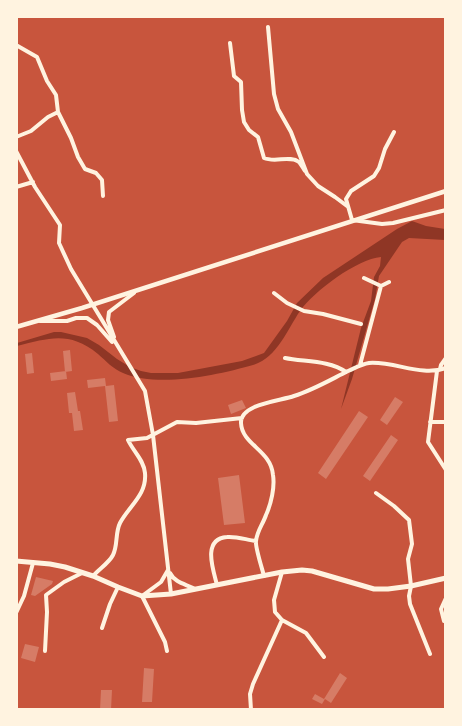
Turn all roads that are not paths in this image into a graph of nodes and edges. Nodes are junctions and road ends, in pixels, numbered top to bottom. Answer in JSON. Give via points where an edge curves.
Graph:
{"nodes":[{"id":1,"x":268,"y":27,"type":"dead end"},
{"id":2,"x":230,"y":43,"type":"dead end"},
{"id":3,"x":16,"y":45,"type":"edge"},
{"id":4,"x":58,"y":112,"type":"junction"},
{"id":5,"x":394,"y":132,"type":"dead end"},
{"id":6,"x":16,"y":137,"type":"edge"},
{"id":7,"x":16,"y":151,"type":"edge"},
{"id":8,"x":307,"y":174,"type":"junction"},
{"id":9,"x":33,"y":182,"type":"junction"},
{"id":10,"x":16,"y":187,"type":"edge"},
{"id":11,"x":446,"y":191,"type":"edge"},
{"id":12,"x":103,"y":196,"type":"dead end"},
{"id":13,"x":347,"y":206,"type":"junction"},
{"id":14,"x":446,"y":210,"type":"edge"},
{"id":15,"x":352,"y":220,"type":"junction"},
{"id":16,"x":364,"y":278,"type":"dead end"},
{"id":17,"x":389,"y":282,"type":"dead end"},
{"id":18,"x":381,"y":286,"type":"junction"},
{"id":19,"x":137,"y":291,"type":"junction"},
{"id":20,"x":274,"y":293,"type":"dead end"},
{"id":21,"x":92,"y":305,"type":"junction"},
{"id":22,"x":38,"y":321,"type":"junction"},
{"id":23,"x":361,"y":324,"type":"dead end"},
{"id":24,"x":16,"y":327,"type":"edge"},
{"id":25,"x":119,"y":349,"type":"junction"},
{"id":26,"x":285,"y":358,"type":"dead end"},
{"id":27,"x":446,"y":358,"type":"edge"},
{"id":28,"x":360,"y":366,"type":"junction"},
{"id":29,"x":446,"y":368,"type":"edge"},
{"id":30,"x":439,"y":370,"type":"junction"},
{"id":31,"x":347,"y":372,"type":"junction"},
{"id":32,"x":242,"y":418,"type":"junction"},
{"id":33,"x":430,"y":422,"type":"junction"},
{"id":34,"x":446,"y":422,"type":"edge"},
{"id":35,"x":153,"y":435,"type":"junction"},
{"id":36,"x":446,"y":470,"type":"edge"},
{"id":37,"x":376,"y":493,"type":"dead end"},
{"id":38,"x":256,"y":541,"type":"junction"},
{"id":39,"x":16,"y":561,"type":"edge"},
{"id":40,"x":33,"y":562,"type":"junction"},
{"id":41,"x":168,"y":570,"type":"junction"},
{"id":42,"x":282,"y":572,"type":"junction"},
{"id":43,"x":83,"y":573,"type":"junction"},
{"id":44,"x":93,"y":576,"type":"junction"},
{"id":45,"x":264,"y":576,"type":"junction"},
{"id":46,"x":446,"y":578,"type":"edge"},
{"id":47,"x":217,"y":585,"type":"junction"},
{"id":48,"x":411,"y":586,"type":"junction"},
{"id":49,"x":118,"y":587,"type":"junction"},
{"id":50,"x":195,"y":589,"type":"junction"},
{"id":51,"x":171,"y":594,"type":"junction"},
{"id":52,"x":142,"y":596,"type":"junction"},
{"id":53,"x":446,"y":598,"type":"edge"},
{"id":54,"x":16,"y":613,"type":"edge"},
{"id":55,"x":282,"y":620,"type":"junction"},
{"id":56,"x":444,"y":621,"type":"dead end"},
{"id":57,"x":102,"y":628,"type":"dead end"},
{"id":58,"x":45,"y":651,"type":"dead end"},
{"id":59,"x":167,"y":651,"type":"dead end"},
{"id":60,"x":430,"y":654,"type":"dead end"},
{"id":61,"x":324,"y":657,"type":"dead end"},
{"id":62,"x":250,"y":710,"type":"edge"}],
"edges":[{"from":1,"to":8,"type":"street","via":[[278,109]]},
{"from":2,"to":8,"type":"street","via":[[234,76],[241,82],[244,122],[258,136],[264,158],[292,159]]},
{"from":3,"to":4,"type":"street","via":[[37,57],[56,95]]},
{"from":4,"to":6,"type":"street"},
{"from":4,"to":12,"type":"street","via":[[81,164],[102,180]]},
{"from":5,"to":13,"type":"street","via":[[380,168],[351,191]]},
{"from":7,"to":9,"type":"street"},
{"from":8,"to":13,"type":"street"},
{"from":9,"to":10,"type":"street"},
{"from":9,"to":21,"type":"street","via":[[60,225],[59,243]]},
{"from":11,"to":15,"type":"street"},
{"from":13,"to":15,"type":"street"},
{"from":14,"to":15,"type":"street","via":[[393,224]]},
{"from":15,"to":19,"type":"street"},
{"from":16,"to":18,"type":"street"},
{"from":17,"to":18,"type":"street"},
{"from":18,"to":28,"type":"street"},
{"from":19,"to":21,"type":"street"},
{"from":19,"to":25,"type":"street","via":[[108,315]]},
{"from":20,"to":23,"type":"street","via":[[304,311]]},
{"from":21,"to":22,"type":"street"},
{"from":21,"to":25,"type":"street"},
{"from":22,"to":24,"type":"street"},
{"from":22,"to":25,"type":"street","via":[[87,318]]},
{"from":25,"to":35,"type":"street","via":[[145,391]]},
{"from":26,"to":31,"type":"street","via":[[331,365]]},
{"from":27,"to":30,"type":"street"},
{"from":28,"to":30,"type":"street","via":[[373,363]]},
{"from":28,"to":31,"type":"street"},
{"from":29,"to":30,"type":"street"},
{"from":30,"to":33,"type":"street"},
{"from":31,"to":32,"type":"street","via":[[297,396],[251,407]]},
{"from":32,"to":35,"type":"street","via":[[177,422]]},
{"from":32,"to":38,"type":"street","via":[[244,434],[267,457],[274,478]]},
{"from":33,"to":34,"type":"street"},
{"from":33,"to":36,"type":"street","via":[[428,442]]},
{"from":35,"to":41,"type":"street"},
{"from":35,"to":44,"type":"street","via":[[128,440],[141,460],[144,485],[140,498],[121,521],[112,556]]},
{"from":37,"to":48,"type":"street","via":[[409,520]]},
{"from":38,"to":45,"type":"street"},
{"from":38,"to":47,"type":"street","via":[[225,537],[215,543],[211,560]]},
{"from":39,"to":40,"type":"main road"},
{"from":40,"to":43,"type":"main road"},
{"from":40,"to":54,"type":"street"},
{"from":41,"to":50,"type":"street","via":[[176,580]]},
{"from":41,"to":51,"type":"street"},
{"from":41,"to":52,"type":"street","via":[[161,582]]},
{"from":42,"to":45,"type":"main road"},
{"from":42,"to":48,"type":"main road","via":[[312,571],[374,589]]},
{"from":42,"to":55,"type":"street","via":[[274,600],[275,612]]},
{"from":43,"to":44,"type":"main road"},
{"from":43,"to":58,"type":"street","via":[[46,595]]},
{"from":44,"to":49,"type":"main road"},
{"from":45,"to":47,"type":"main road"},
{"from":46,"to":48,"type":"main road"},
{"from":47,"to":50,"type":"main road"},
{"from":48,"to":60,"type":"street","via":[[410,604]]},
{"from":49,"to":52,"type":"main road"},
{"from":49,"to":57,"type":"street"},
{"from":50,"to":51,"type":"main road"},
{"from":51,"to":52,"type":"main road"},
{"from":52,"to":59,"type":"street"},
{"from":53,"to":56,"type":"street","via":[[441,609]]},
{"from":55,"to":61,"type":"street","via":[[306,633]]},
{"from":55,"to":62,"type":"street","via":[[253,684]]}]}
